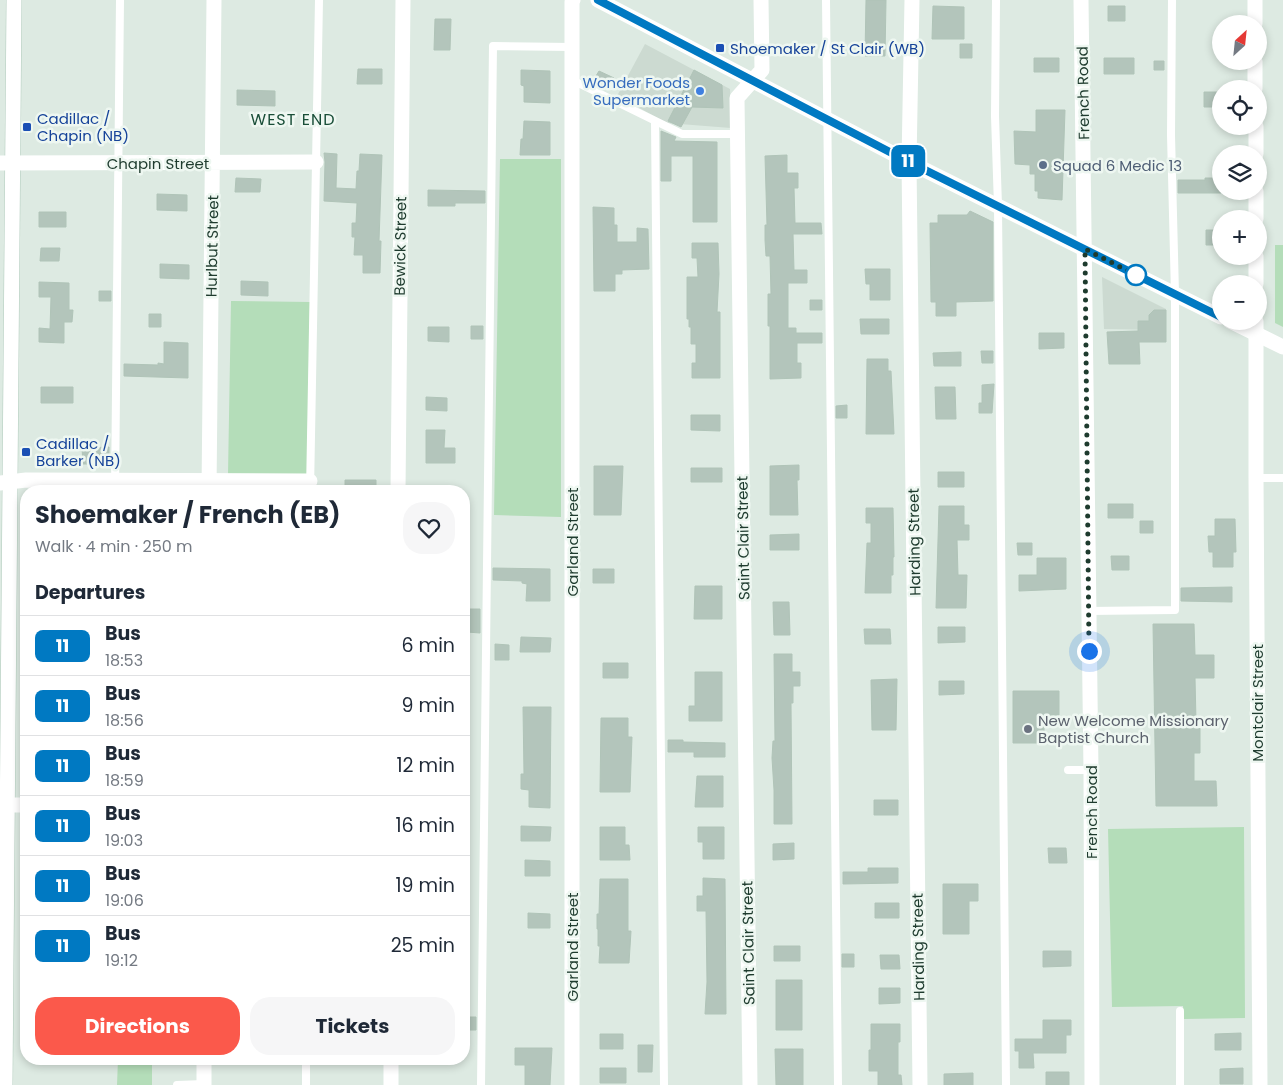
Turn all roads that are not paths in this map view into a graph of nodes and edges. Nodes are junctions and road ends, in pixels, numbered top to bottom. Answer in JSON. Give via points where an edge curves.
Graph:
{"nodes":[{"id":1,"x":14,"y":0,"type":"edge"},
{"id":2,"x":120,"y":0,"type":"edge"},
{"id":3,"x":214,"y":0,"type":"edge"},
{"id":4,"x":319,"y":0,"type":"edge"},
{"id":5,"x":403,"y":0,"type":"edge"},
{"id":6,"x":573,"y":0,"type":"edge"},
{"id":7,"x":598,"y":0,"type":"edge"},
{"id":8,"x":761,"y":0,"type":"edge"},
{"id":9,"x":826,"y":0,"type":"edge"},
{"id":10,"x":912,"y":0,"type":"edge"},
{"id":11,"x":996,"y":0,"type":"edge"},
{"id":12,"x":1082,"y":0,"type":"edge"},
{"id":13,"x":1172,"y":0,"type":"edge"},
{"id":14,"x":1255,"y":0,"type":"edge"},
{"id":15,"x":1255,"y":15,"type":"edge"},
{"id":16,"x":572,"y":47,"type":"junction"},
{"id":17,"x":572,"y":80,"type":"junction"},
{"id":18,"x":752,"y":81,"type":"junction"},
{"id":19,"x":828,"y":120,"type":"junction"},
{"id":20,"x":655,"y":121,"type":"junction"},
{"id":21,"x":738,"y":134,"type":"junction"},
{"id":22,"x":316,"y":162,"type":"junction"},
{"id":23,"x":909,"y":162,"type":"junction"},
{"id":24,"x":6,"y":163,"type":"edge"},
{"id":25,"x":120,"y":163,"type":"junction"},
{"id":26,"x":212,"y":163,"type":"junction"},
{"id":27,"x":998,"y":206,"type":"junction"},
{"id":28,"x":1085,"y":249,"type":"junction"},
{"id":29,"x":1174,"y":294,"type":"junction"},
{"id":30,"x":1212,"y":313,"type":"edge"},
{"id":31,"x":1256,"y":330,"type":"edge"},
{"id":32,"x":1259,"y":330,"type":"edge"},
{"id":33,"x":1283,"y":347,"type":"edge"},
{"id":34,"x":1256,"y":478,"type":"junction"},
{"id":35,"x":1283,"y":478,"type":"edge"},
{"id":36,"x":5,"y":483,"type":"edge"},
{"id":37,"x":101,"y":485,"type":"edge"},
{"id":38,"x":116,"y":485,"type":"edge"},
{"id":39,"x":209,"y":485,"type":"edge"},
{"id":40,"x":310,"y":485,"type":"edge"},
{"id":41,"x":398,"y":485,"type":"edge"},
{"id":42,"x":1088,"y":611,"type":"junction"},
{"id":43,"x":1068,"y":770,"type":"dead end"},
{"id":44,"x":1092,"y":770,"type":"junction"},
{"id":45,"x":3,"y":805,"type":"edge"},
{"id":46,"x":20,"y":805,"type":"edge"},
{"id":47,"x":1180,"y":1011,"type":"dead end"},
{"id":48,"x":204,"y":1065,"type":"edge"},
{"id":49,"x":306,"y":1065,"type":"edge"},
{"id":50,"x":392,"y":1065,"type":"edge"},
{"id":51,"x":204,"y":1084,"type":"edge"},
{"id":52,"x":5,"y":1085,"type":"edge"},
{"id":53,"x":177,"y":1085,"type":"edge"},
{"id":54,"x":306,"y":1085,"type":"edge"},
{"id":55,"x":391,"y":1085,"type":"edge"},
{"id":56,"x":481,"y":1085,"type":"edge"},
{"id":57,"x":572,"y":1085,"type":"edge"},
{"id":58,"x":664,"y":1085,"type":"edge"},
{"id":59,"x":750,"y":1085,"type":"edge"},
{"id":60,"x":838,"y":1085,"type":"edge"},
{"id":61,"x":920,"y":1085,"type":"edge"},
{"id":62,"x":1006,"y":1085,"type":"edge"},
{"id":63,"x":1092,"y":1085,"type":"edge"},
{"id":64,"x":1180,"y":1085,"type":"edge"},
{"id":65,"x":1260,"y":1085,"type":"edge"}],
"edges":[{"from":1,"to":24,"type":"street"},
{"from":2,"to":25,"type":"lane"},
{"from":3,"to":26,"type":"street","name":"Hurlbut Street"},
{"from":4,"to":22,"type":"lane"},
{"from":5,"to":41,"type":"street","name":"Bewick Street"},
{"from":6,"to":16,"type":"street","name":"Garland Street"},
{"from":7,"to":18,"type":"street"},
{"from":8,"to":18,"type":"street","name":"Saint Clair Street","via":[[762,70]]},
{"from":9,"to":19,"type":"lane"},
{"from":10,"to":23,"type":"street","name":"Harding Street"},
{"from":11,"to":27,"type":"lane"},
{"from":12,"to":28,"type":"street","name":"French Road"},
{"from":13,"to":29,"type":"lane"},
{"from":14,"to":15,"type":"street"},
{"from":16,"to":17,"type":"street","name":"Garland Street"},
{"from":16,"to":56,"type":"lane","via":[[493,46]]},
{"from":17,"to":20,"type":"lane"},
{"from":17,"to":57,"type":"street","name":"Garland Street"},
{"from":18,"to":19,"type":"street"},
{"from":18,"to":21,"type":"street","name":"Saint Clair Street","via":[[737,98]]},
{"from":19,"to":23,"type":"street"},
{"from":19,"to":60,"type":"lane"},
{"from":20,"to":21,"type":"lane","via":[[682,134]]},
{"from":20,"to":58,"type":"lane"},
{"from":21,"to":59,"type":"street","name":"Saint Clair Street"},
{"from":22,"to":26,"type":"street","name":"Chapin Street"},
{"from":22,"to":40,"type":"lane"},
{"from":23,"to":27,"type":"street"},
{"from":23,"to":61,"type":"street","name":"Harding Street"},
{"from":24,"to":25,"type":"street","name":"Chapin Street"},
{"from":24,"to":36,"type":"street"},
{"from":25,"to":26,"type":"street","name":"Chapin Street"},
{"from":25,"to":38,"type":"lane"},
{"from":26,"to":39,"type":"street","name":"Hurlbut Street"},
{"from":27,"to":28,"type":"street"},
{"from":27,"to":62,"type":"lane"},
{"from":28,"to":29,"type":"street"},
{"from":28,"to":42,"type":"street","name":"French Road"},
{"from":29,"to":30,"type":"street"},
{"from":29,"to":42,"type":"lane","via":[[1175,610]]},
{"from":31,"to":34,"type":"street","name":"Montclair Street"},
{"from":32,"to":33,"type":"street"},
{"from":34,"to":35,"type":"lane"},
{"from":34,"to":65,"type":"street","name":"Montclair Street"},
{"from":36,"to":37,"type":"street","via":[[26,480]]},
{"from":36,"to":45,"type":"street"},
{"from":42,"to":44,"type":"street","name":"French Road"},
{"from":43,"to":44,"type":"lane"},
{"from":44,"to":63,"type":"street","name":"French Road"},
{"from":45,"to":46,"type":"street"},
{"from":45,"to":52,"type":"street"},
{"from":47,"to":64,"type":"lane"},
{"from":48,"to":51,"type":"street"},
{"from":49,"to":54,"type":"lane"},
{"from":50,"to":55,"type":"street"},
{"from":51,"to":53,"type":"lane"}]}
